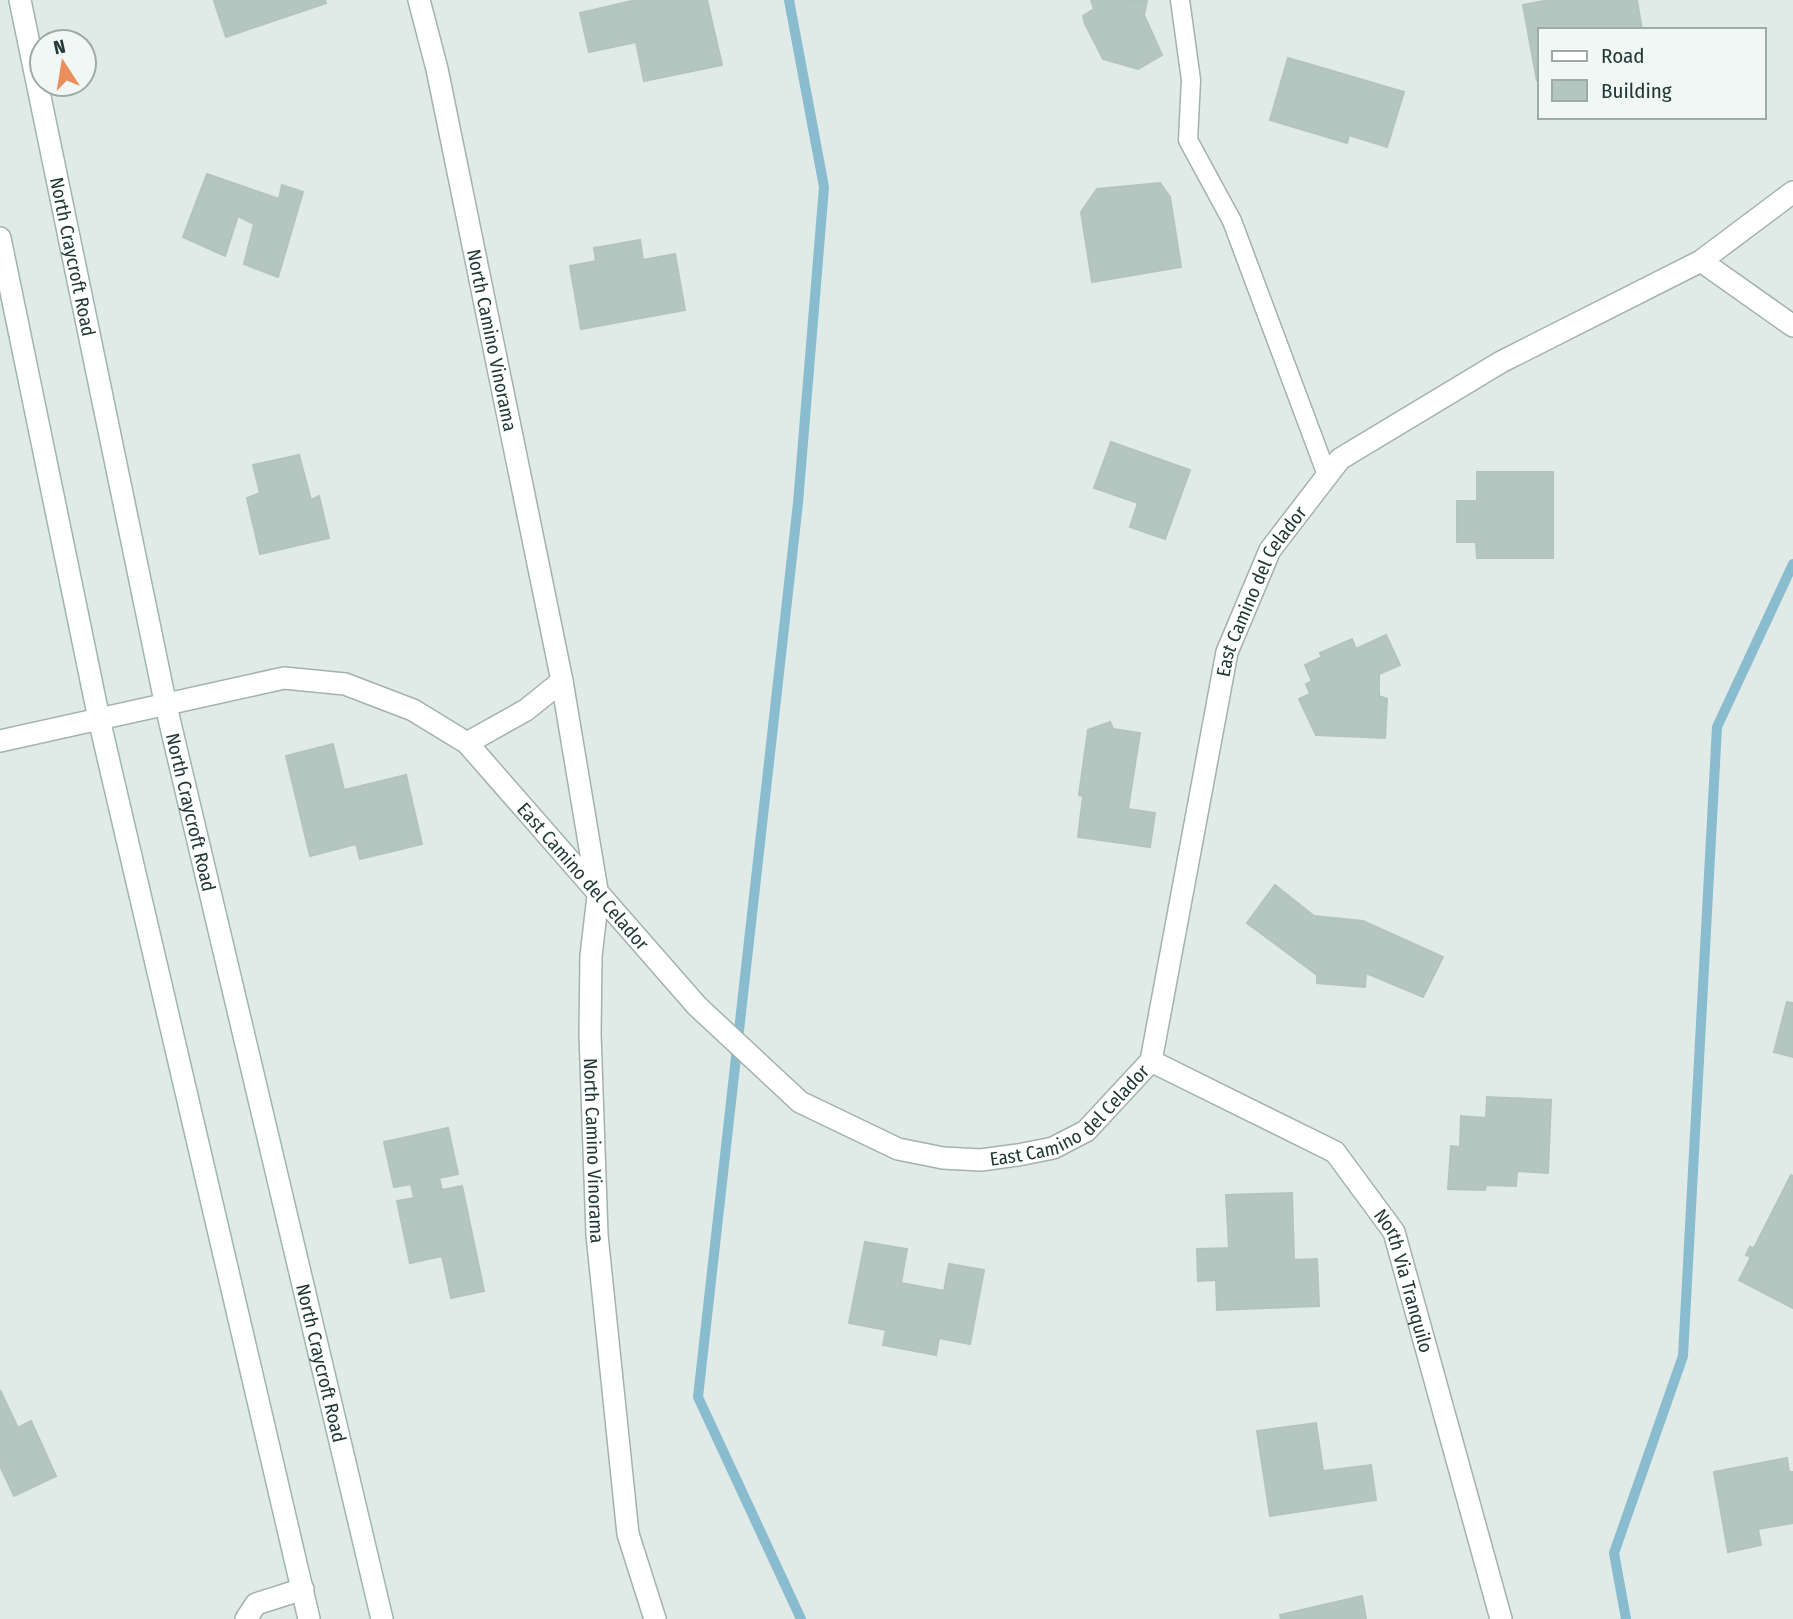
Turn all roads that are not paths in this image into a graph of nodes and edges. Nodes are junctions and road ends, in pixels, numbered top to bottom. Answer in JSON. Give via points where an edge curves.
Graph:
{"nodes":[{"id":1,"x":20,"y":0,"type":"edge"},
{"id":2,"x":419,"y":0,"type":"edge"},
{"id":3,"x":1180,"y":0,"type":"edge"},
{"id":4,"x":1793,"y":192,"type":"edge"},
{"id":5,"x":0,"y":238,"type":"edge"},
{"id":6,"x":1701,"y":261,"type":"junction"},
{"id":7,"x":1793,"y":326,"type":"edge"},
{"id":8,"x":1327,"y":475,"type":"junction"},
{"id":9,"x":562,"y":681,"type":"junction"},
{"id":10,"x":166,"y":706,"type":"junction"},
{"id":11,"x":99,"y":719,"type":"junction"},
{"id":12,"x":0,"y":741,"type":"edge"},
{"id":13,"x":467,"y":743,"type":"junction"},
{"id":14,"x":598,"y":896,"type":"junction"},
{"id":15,"x":1151,"y":1061,"type":"junction"},
{"id":16,"x":303,"y":1589,"type":"junction"},
{"id":17,"x":246,"y":1619,"type":"edge"},
{"id":18,"x":309,"y":1619,"type":"edge"},
{"id":19,"x":382,"y":1619,"type":"edge"},
{"id":20,"x":655,"y":1619,"type":"edge"},
{"id":21,"x":1500,"y":1619,"type":"edge"}],
"edges":[{"from":1,"to":10,"type":"street","name":"North Craycroft Road"},
{"from":2,"to":9,"type":"street","name":"North Camino Vinorama"},
{"from":3,"to":8,"type":"lane","via":[[1191,80],[1188,140],[1232,221]]},
{"from":4,"to":6,"type":"street","name":"East Camino del Celador"},
{"from":5,"to":11,"type":"street"},
{"from":6,"to":7,"type":"street"},
{"from":6,"to":8,"type":"street","name":"East Camino del Celador","via":[[1501,362],[1340,458]]},
{"from":8,"to":15,"type":"street","name":"East Camino del Celador","via":[[1270,550],[1227,652]]},
{"from":9,"to":13,"type":"street","via":[[526,710]]},
{"from":9,"to":14,"type":"street","name":"North Camino Vinorama"},
{"from":10,"to":11,"type":"street","name":"East Camino del Celador"},
{"from":10,"to":13,"type":"street","name":"East Camino del Celador","via":[[284,678],[345,684],[413,710]]},
{"from":10,"to":19,"type":"street","name":"North Craycroft Road"},
{"from":11,"to":12,"type":"street","name":"East Camino del Celador"},
{"from":11,"to":16,"type":"street"},
{"from":13,"to":14,"type":"street","name":"East Camino del Celador"},
{"from":14,"to":15,"type":"street","name":"East Camino del Celador","via":[[697,1006],[800,1102],[898,1149],[981,1160],[1053,1148],[1086,1130]]},
{"from":14,"to":20,"type":"street","name":"North Camino Vinorama","via":[[591,956],[590,1034],[597,1235],[628,1534]]},
{"from":15,"to":21,"type":"street","name":"North Via Tranquilo","via":[[1335,1152],[1394,1232]]},
{"from":16,"to":17,"type":"street","via":[[256,1604]]},
{"from":16,"to":18,"type":"street"}]}
